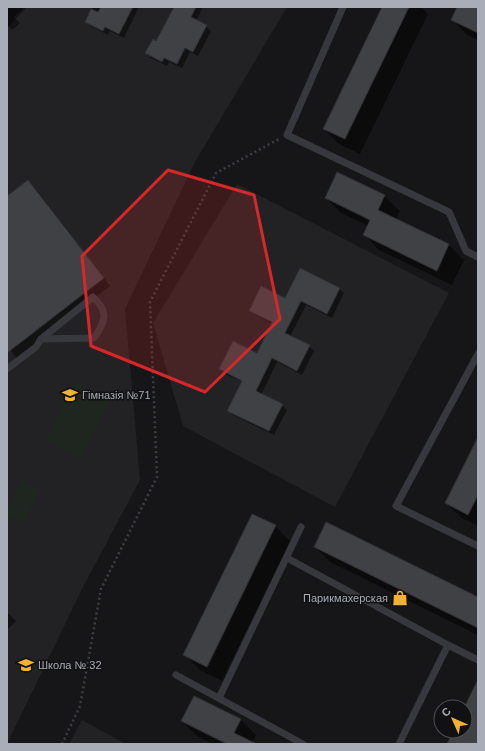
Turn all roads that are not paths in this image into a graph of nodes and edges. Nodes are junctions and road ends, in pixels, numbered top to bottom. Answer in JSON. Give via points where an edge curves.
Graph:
{"nodes":[{"id":1,"x":343,"y":7,"type":"edge"},
{"id":2,"x":478,"y":257,"type":"edge"},
{"id":3,"x":42,"y":339,"type":"junction"},
{"id":4,"x":478,"y":354,"type":"edge"},
{"id":5,"x":7,"y":369,"type":"edge"},
{"id":6,"x":301,"y":527,"type":"dead end"},
{"id":7,"x":478,"y":546,"type":"edge"},
{"id":8,"x":287,"y":558,"type":"junction"},
{"id":9,"x":448,"y":645,"type":"junction"},
{"id":10,"x":478,"y":660,"type":"edge"},
{"id":11,"x":176,"y":675,"type":"dead end"},
{"id":12,"x":219,"y":698,"type":"junction"},
{"id":13,"x":303,"y":744,"type":"edge"},
{"id":14,"x":399,"y":744,"type":"edge"}],
"edges":[{"from":1,"to":2,"type":"lane","via":[[287,135],[449,212],[466,251]]},
{"from":3,"to":3,"type":"lane","via":[[94,338],[101,328],[105,314],[101,305],[93,298]]},
{"from":3,"to":5,"type":"lane","via":[[36,347]]},
{"from":4,"to":7,"type":"lane","via":[[396,506]]},
{"from":6,"to":8,"type":"lane"},
{"from":8,"to":9,"type":"lane"},
{"from":8,"to":12,"type":"lane"},
{"from":9,"to":10,"type":"lane"},
{"from":9,"to":14,"type":"lane"},
{"from":11,"to":12,"type":"lane"},
{"from":12,"to":13,"type":"lane"}]}
